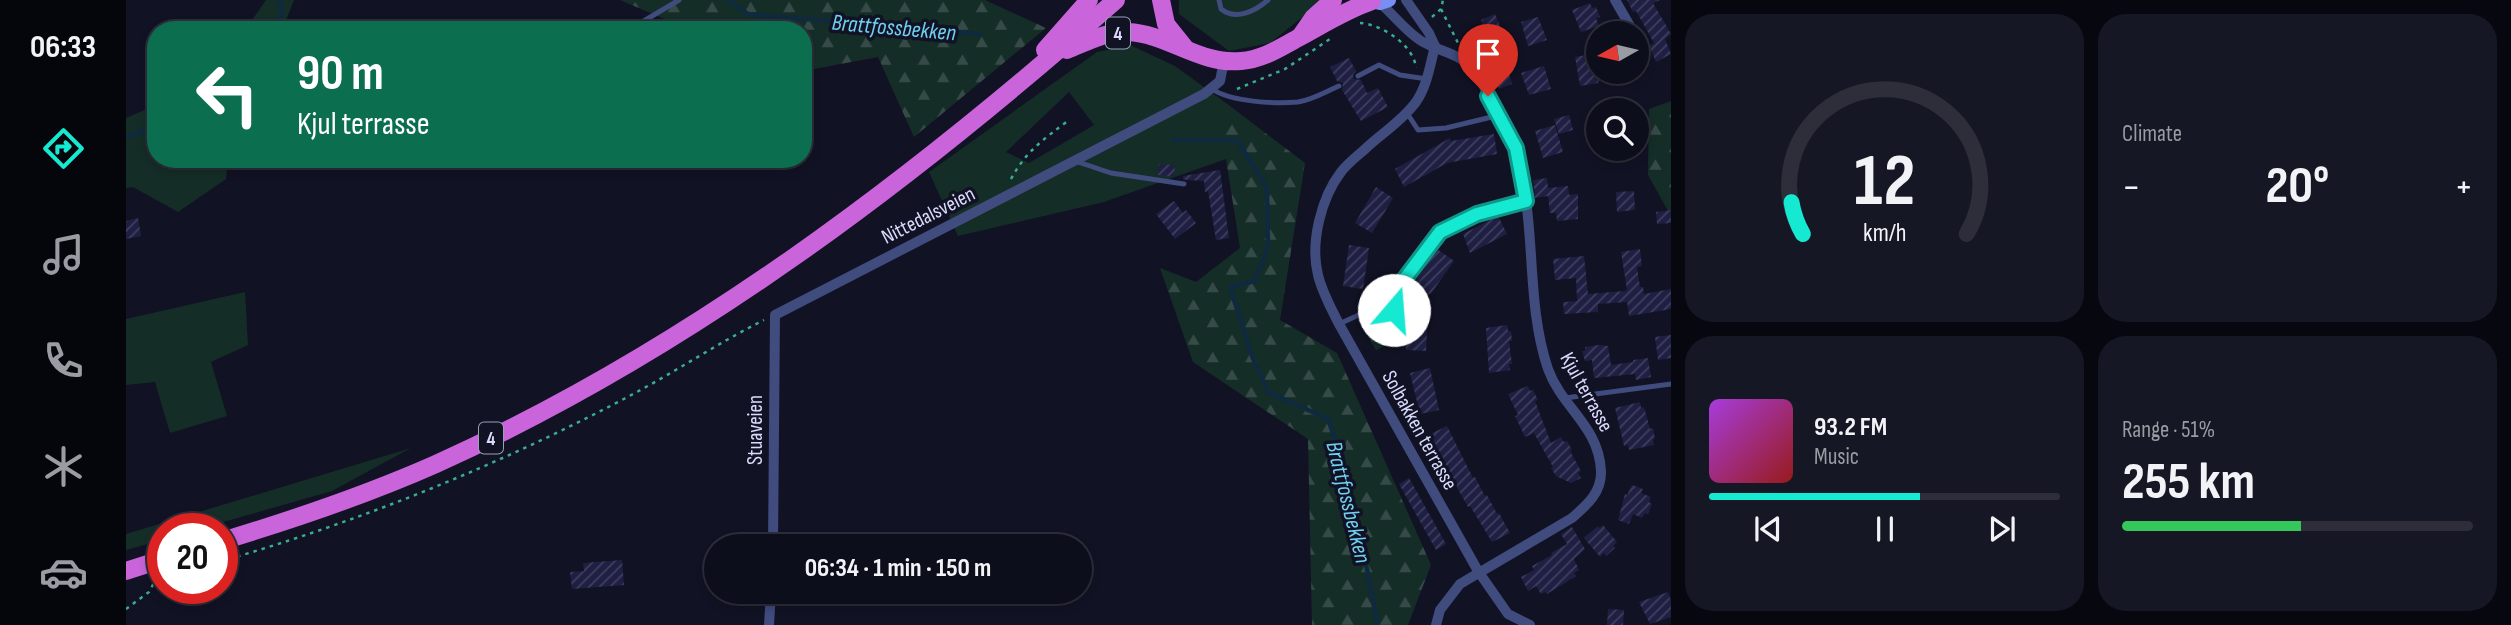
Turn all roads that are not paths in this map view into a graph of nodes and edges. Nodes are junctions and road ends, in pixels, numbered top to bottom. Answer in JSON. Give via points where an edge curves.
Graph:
{"nodes":[{"id":1,"x":679,"y":0,"type":"edge"},
{"id":2,"x":1090,"y":0,"type":"edge"},
{"id":3,"x":1116,"y":0,"type":"edge"},
{"id":4,"x":1161,"y":0,"type":"edge"},
{"id":5,"x":1219,"y":0,"type":"edge"},
{"id":6,"x":1268,"y":0,"type":"edge"},
{"id":7,"x":1333,"y":0,"type":"edge"},
{"id":8,"x":1406,"y":0,"type":"edge"},
{"id":9,"x":1615,"y":0,"type":"edge"},
{"id":10,"x":1377,"y":1,"type":"edge"},
{"id":11,"x":644,"y":21,"type":"edge"},
{"id":12,"x":1627,"y":21,"type":"edge"},
{"id":13,"x":1300,"y":37,"type":"junction"},
{"id":14,"x":1435,"y":46,"type":"junction"},
{"id":15,"x":1186,"y":49,"type":"junction"},
{"id":16,"x":1051,"y":57,"type":"junction"},
{"id":17,"x":1224,"y":61,"type":"junction"},
{"id":18,"x":1358,"y":76,"type":"dead end"},
{"id":19,"x":1422,"y":79,"type":"junction"},
{"id":20,"x":1339,"y":86,"type":"dead end"},
{"id":21,"x":1217,"y":92,"type":"junction"},
{"id":22,"x":1003,"y":98,"type":"junction"},
{"id":23,"x":1407,"y":113,"type":"junction"},
{"id":24,"x":1500,"y":115,"type":"junction"},
{"id":25,"x":1076,"y":161,"type":"junction"},
{"id":26,"x":1184,"y":184,"type":"dead end"},
{"id":27,"x":1526,"y":201,"type":"junction"},
{"id":28,"x":1394,"y":310,"type":"junction"},
{"id":29,"x":775,"y":315,"type":"joint"},
{"id":30,"x":1339,"y":324,"type":"junction"},
{"id":31,"x":1394,"y":342,"type":"dead end"},
{"id":32,"x":1671,"y":384,"type":"edge"},
{"id":33,"x":1565,"y":398,"type":"junction"},
{"id":34,"x":773,"y":534,"type":"edge"},
{"id":35,"x":238,"y":536,"type":"edge"},
{"id":36,"x":147,"y":564,"type":"edge"},
{"id":37,"x":126,"y":571,"type":"edge"},
{"id":38,"x":1478,"y":571,"type":"junction"},
{"id":39,"x":770,"y":604,"type":"edge"},
{"id":40,"x":1507,"y":619,"type":"edge"},
{"id":41,"x":769,"y":625,"type":"edge"},
{"id":42,"x":1436,"y":625,"type":"edge"},
{"id":43,"x":1530,"y":625,"type":"edge"}],
"edges":[{"from":1,"to":11,"type":"lane"},
{"from":2,"to":22,"type":"highway","number":"4"},
{"from":3,"to":16,"type":"highway","number":"4"},
{"from":4,"to":15,"type":"highway","via":[[1167,24]]},
{"from":5,"to":6,"type":"lane","via":[[1221,9],[1232,14],[1252,12]]},
{"from":7,"to":13,"type":"highway","number":"4"},
{"from":8,"to":14,"type":"street"},
{"from":9,"to":12,"type":"street"},
{"from":10,"to":13,"type":"highway","number":"4","via":[[1348,10]]},
{"from":10,"to":14,"type":"street","name":"Kjul terrasse","via":[[1422,42]]},
{"from":13,"to":17,"type":"highway","number":"4","via":[[1260,57]]},
{"from":14,"to":19,"type":"street","name":"Solbakken terrasse"},
{"from":14,"to":24,"type":"street","name":"Kjul terrasse","via":[[1471,68]]},
{"from":15,"to":16,"type":"highway","number":"4","via":[[1139,34],[1120,33]]},
{"from":15,"to":17,"type":"highway","number":"4"},
{"from":16,"to":22,"type":"highway","number":"4"},
{"from":17,"to":21,"type":"street"},
{"from":18,"to":19,"type":"lane","via":[[1379,65]]},
{"from":19,"to":23,"type":"street","name":"Solbakken terrasse","via":[[1418,100]]},
{"from":20,"to":21,"type":"lane","via":[[1300,102],[1241,100]]},
{"from":21,"to":25,"type":"street","name":"Nittedalsveien"},
{"from":22,"to":35,"type":"highway","number":"4","via":[[780,266],[582,390],[393,482]]},
{"from":23,"to":24,"type":"lane","via":[[1418,130]]},
{"from":23,"to":30,"type":"street","name":"Solbakken terrasse","via":[[1342,171],[1320,217],[1317,273]]},
{"from":24,"to":27,"type":"street","name":"Kjul terrasse","via":[[1516,148]]},
{"from":25,"to":26,"type":"lane","via":[[1111,173]]},
{"from":25,"to":29,"type":"street","name":"Nittedalsveien"},
{"from":27,"to":28,"type":"lane","via":[[1477,214],[1440,232],[1400,285]]},
{"from":27,"to":33,"type":"street","name":"Kjul terrasse","via":[[1541,341],[1549,372]]},
{"from":28,"to":30,"type":"lane","via":[[1374,309]]},
{"from":28,"to":31,"type":"lane"},
{"from":29,"to":34,"type":"street","name":"Stuaveien"},
{"from":30,"to":38,"type":"street","name":"Solbakken terrasse"},
{"from":32,"to":33,"type":"lane"},
{"from":33,"to":38,"type":"street","name":"Kjul terrasse","via":[[1591,433],[1599,454],[1597,492],[1572,518]]},
{"from":36,"to":37,"type":"highway"},
{"from":38,"to":40,"type":"street","name":"Solbakken terrasse"},
{"from":38,"to":42,"type":"street","name":"Kjul terrasse","via":[[1460,584],[1440,610]]},
{"from":39,"to":41,"type":"street"},
{"from":40,"to":43,"type":"street","name":"Solbakken terrasse"}]}
